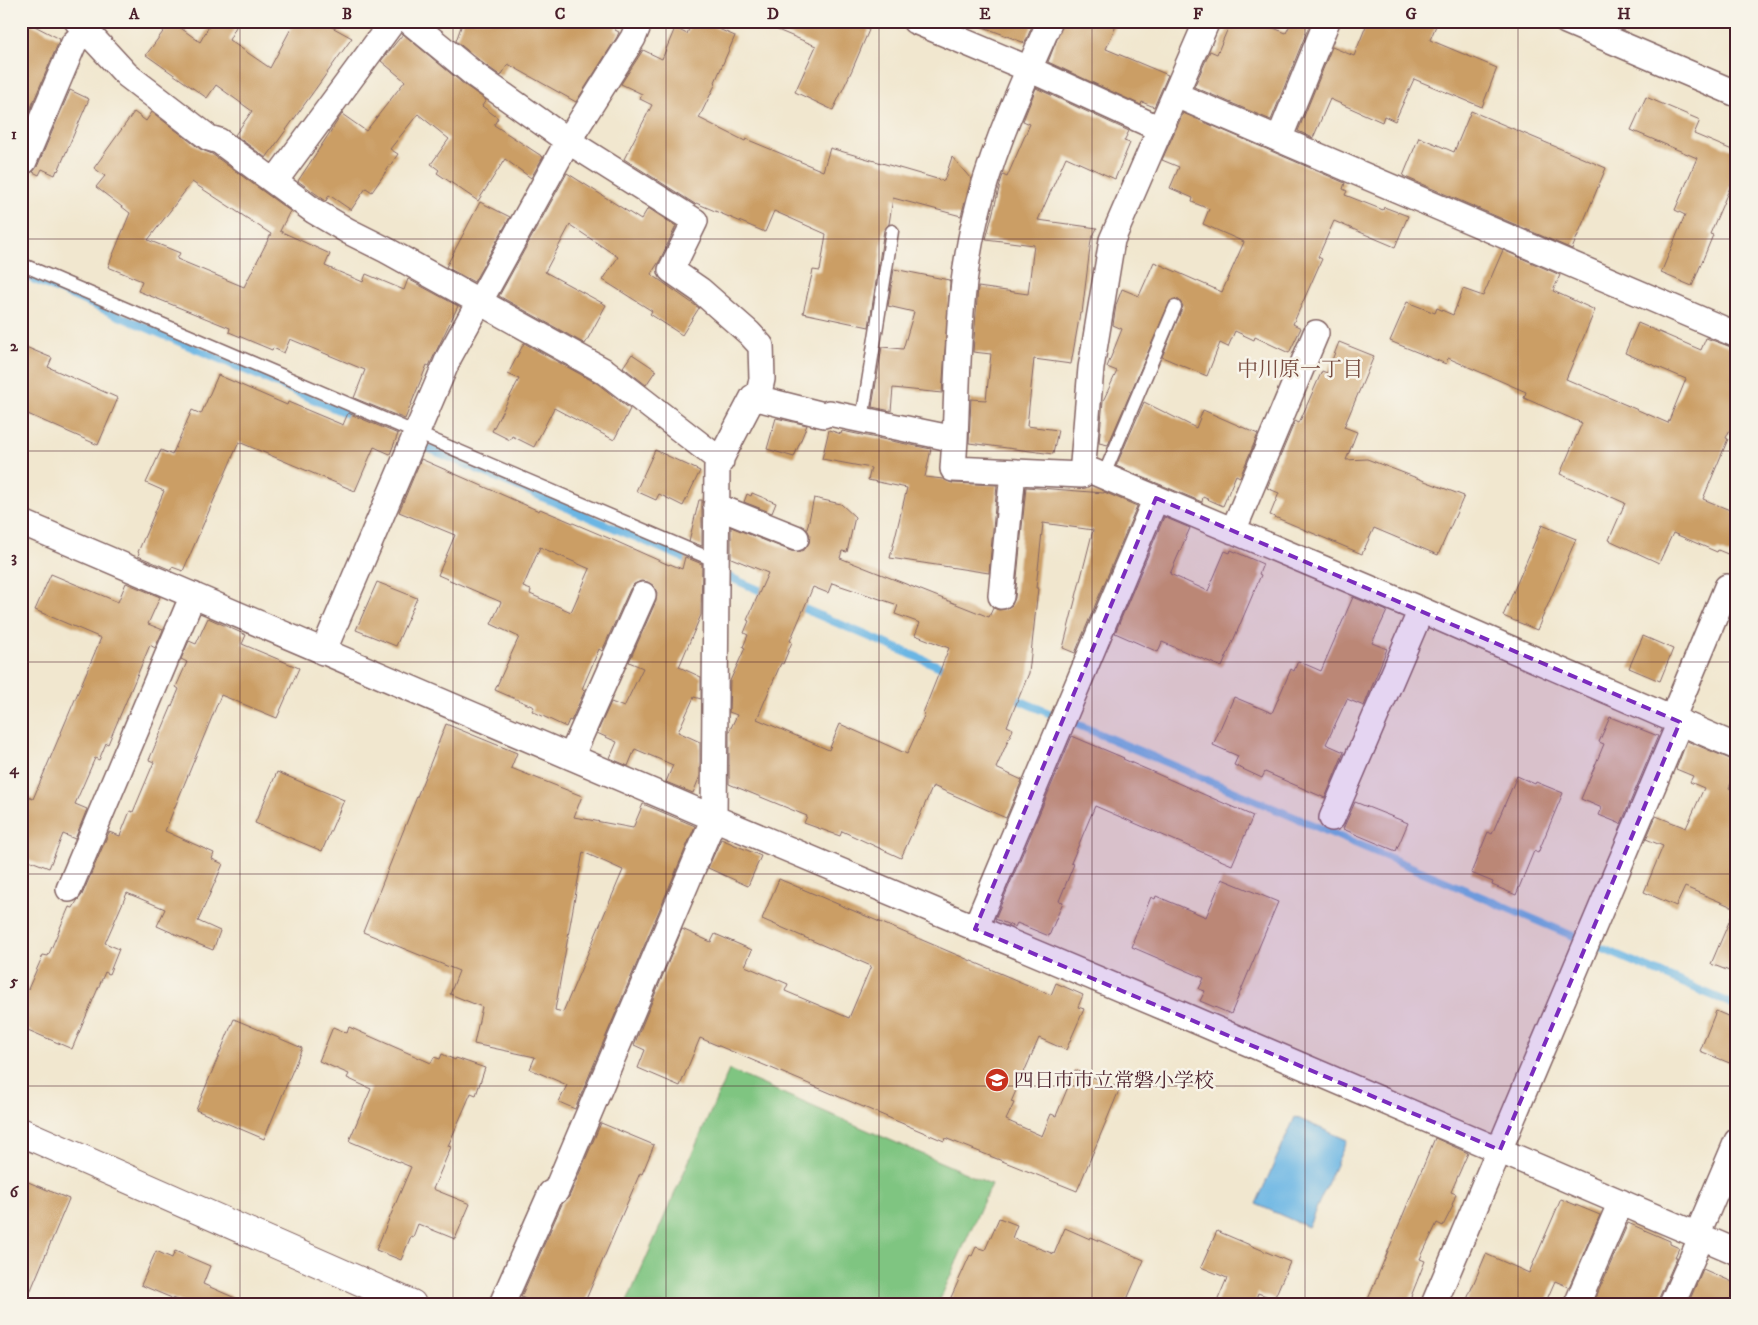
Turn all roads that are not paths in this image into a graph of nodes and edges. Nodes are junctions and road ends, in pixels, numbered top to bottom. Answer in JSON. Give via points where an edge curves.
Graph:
{"nodes":[{"id":1,"x":392,"y":21,"type":"edge"},
{"id":2,"x":409,"y":21,"type":"edge"},
{"id":3,"x":640,"y":21,"type":"edge"},
{"id":4,"x":914,"y":21,"type":"edge"},
{"id":5,"x":1050,"y":21,"type":"edge"},
{"id":6,"x":1207,"y":21,"type":"edge"},
{"id":7,"x":1327,"y":21,"type":"edge"},
{"id":8,"x":1566,"y":21,"type":"edge"},
{"id":9,"x":83,"y":25,"type":"edge"},
{"id":10,"x":1029,"y":69,"type":"junction"},
{"id":11,"x":1176,"y":94,"type":"junction"},
{"id":12,"x":1737,"y":94,"type":"edge"},
{"id":13,"x":1160,"y":129,"type":"junction"},
{"id":14,"x":1279,"y":139,"type":"junction"},
{"id":15,"x":568,"y":141,"type":"junction"},
{"id":16,"x":24,"y":161,"type":"dead end"},
{"id":17,"x":274,"y":181,"type":"junction"},
{"id":18,"x":892,"y":231,"type":"dead end"},
{"id":19,"x":21,"y":264,"type":"edge"},
{"id":20,"x":479,"y":303,"type":"junction"},
{"id":21,"x":1175,"y":307,"type":"dead end"},
{"id":22,"x":1316,"y":333,"type":"dead end"},
{"id":23,"x":1737,"y":335,"type":"edge"},
{"id":24,"x":758,"y":398,"type":"junction"},
{"id":25,"x":862,"y":420,"type":"junction"},
{"id":26,"x":416,"y":434,"type":"junction"},
{"id":27,"x":955,"y":439,"type":"junction"},
{"id":28,"x":721,"y":460,"type":"junction"},
{"id":29,"x":1013,"y":472,"type":"junction"},
{"id":30,"x":1093,"y":472,"type":"junction"},
{"id":31,"x":1156,"y":498,"type":"junction"},
{"id":32,"x":716,"y":506,"type":"junction"},
{"id":33,"x":21,"y":522,"type":"edge"},
{"id":34,"x":1233,"y":530,"type":"junction"},
{"id":35,"x":796,"y":538,"type":"dead end"},
{"id":36,"x":716,"y":561,"type":"junction"},
{"id":37,"x":1727,"y":587,"type":"dead end"},
{"id":38,"x":642,"y":595,"type":"dead end"},
{"id":39,"x":193,"y":596,"type":"junction"},
{"id":40,"x":1001,"y":596,"type":"dead end"},
{"id":41,"x":1421,"y":610,"type":"junction"},
{"id":42,"x":324,"y":652,"type":"junction"},
{"id":43,"x":1676,"y":721,"type":"junction"},
{"id":44,"x":1737,"y":747,"type":"edge"},
{"id":45,"x":571,"y":757,"type":"junction"},
{"id":46,"x":714,"y":818,"type":"junction"},
{"id":47,"x":1332,"y":818,"type":"dead end"},
{"id":48,"x":69,"y":888,"type":"dead end"},
{"id":49,"x":975,"y":929,"type":"junction"},
{"id":50,"x":21,"y":1132,"type":"edge"},
{"id":51,"x":1737,"y":1141,"type":"edge"},
{"id":52,"x":1500,"y":1150,"type":"junction"},
{"id":53,"x":1621,"y":1202,"type":"junction"},
{"id":54,"x":1699,"y":1236,"type":"junction"},
{"id":55,"x":1737,"y":1252,"type":"edge"},
{"id":56,"x":412,"y":1304,"type":"edge"},
{"id":57,"x":502,"y":1304,"type":"edge"},
{"id":58,"x":1434,"y":1304,"type":"edge"},
{"id":59,"x":1577,"y":1304,"type":"edge"},
{"id":60,"x":1672,"y":1304,"type":"edge"}],
"edges":[{"from":1,"to":17,"type":"street"},
{"from":2,"to":15,"type":"street","via":[[475,75]]},
{"from":3,"to":15,"type":"street","via":[[634,38]]},
{"from":4,"to":10,"type":"street"},
{"from":5,"to":10,"type":"street"},
{"from":6,"to":11,"type":"street"},
{"from":7,"to":14,"type":"street"},
{"from":8,"to":12,"type":"street"},
{"from":9,"to":16,"type":"street"},
{"from":9,"to":17,"type":"street","via":[[127,75],[209,138],[219,141]]},
{"from":10,"to":13,"type":"street"},
{"from":10,"to":27,"type":"street","via":[[1004,125],[975,220],[966,266]]},
{"from":11,"to":13,"type":"street"},
{"from":11,"to":14,"type":"street"},
{"from":13,"to":30,"type":"street","via":[[1112,240],[1091,368]]},
{"from":14,"to":23,"type":"street"},
{"from":15,"to":20,"type":"street"},
{"from":15,"to":24,"type":"street","via":[[695,221],[671,270],[700,290],[760,346],[762,379]]},
{"from":17,"to":20,"type":"street","via":[[314,211]]},
{"from":18,"to":25,"type":"lane"},
{"from":19,"to":26,"type":"lane"},
{"from":20,"to":26,"type":"street","via":[[449,357]]},
{"from":20,"to":28,"type":"street","via":[[606,372]]},
{"from":21,"to":30,"type":"lane"},
{"from":22,"to":34,"type":"street"},
{"from":24,"to":25,"type":"street","via":[[824,415],[829,413]]},
{"from":24,"to":28,"type":"street","via":[[753,397]]},
{"from":25,"to":27,"type":"street"},
{"from":26,"to":36,"type":"lane"},
{"from":26,"to":42,"type":"street"},
{"from":27,"to":29,"type":"street","via":[[953,469]]},
{"from":28,"to":32,"type":"street","via":[[717,466]]},
{"from":29,"to":30,"type":"street","via":[[1082,475]]},
{"from":29,"to":40,"type":"street"},
{"from":30,"to":31,"type":"street"},
{"from":31,"to":34,"type":"street"},
{"from":31,"to":49,"type":"street"},
{"from":32,"to":35,"type":"street"},
{"from":32,"to":36,"type":"street"},
{"from":33,"to":39,"type":"street"},
{"from":34,"to":41,"type":"street"},
{"from":36,"to":46,"type":"street"},
{"from":37,"to":43,"type":"street"},
{"from":38,"to":45,"type":"street"},
{"from":39,"to":42,"type":"street"},
{"from":39,"to":48,"type":"street"},
{"from":41,"to":43,"type":"street"},
{"from":41,"to":47,"type":"street"},
{"from":42,"to":45,"type":"street"},
{"from":43,"to":44,"type":"street"},
{"from":43,"to":52,"type":"street"},
{"from":45,"to":46,"type":"street"},
{"from":46,"to":49,"type":"street"},
{"from":46,"to":57,"type":"street","via":[[556,1191],[550,1193]]},
{"from":49,"to":52,"type":"street"},
{"from":50,"to":56,"type":"street"},
{"from":51,"to":54,"type":"street"},
{"from":52,"to":53,"type":"street"},
{"from":52,"to":58,"type":"street"},
{"from":53,"to":54,"type":"street"},
{"from":53,"to":59,"type":"street"},
{"from":54,"to":55,"type":"street"},
{"from":54,"to":60,"type":"street"}]}
